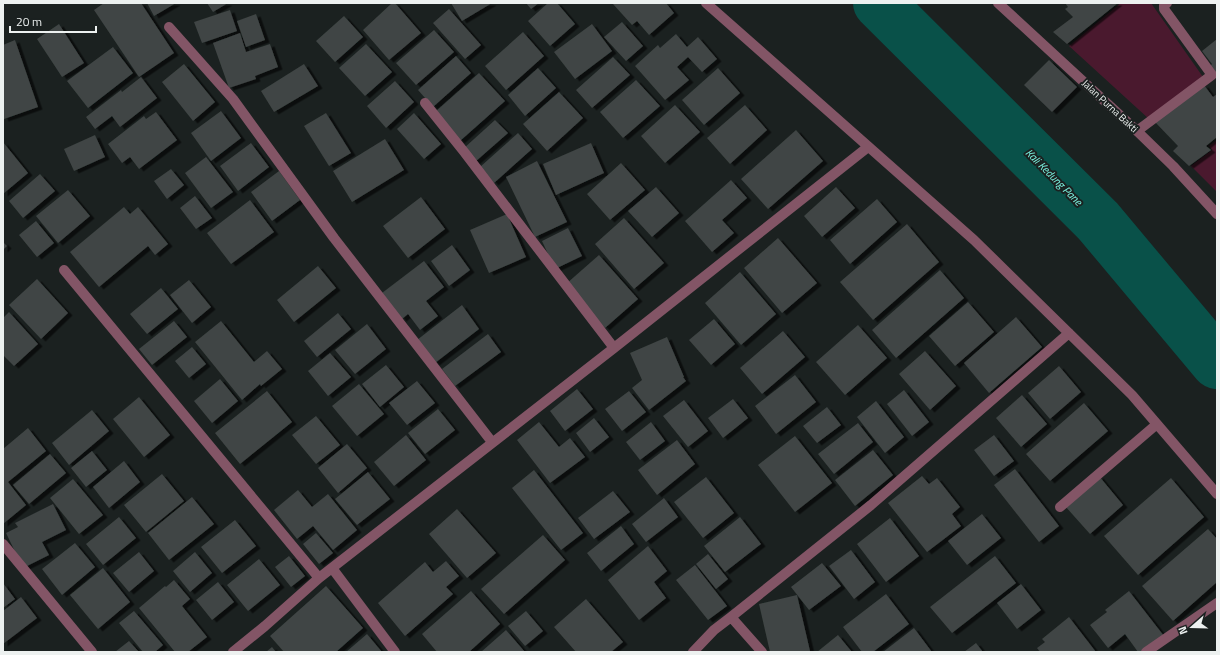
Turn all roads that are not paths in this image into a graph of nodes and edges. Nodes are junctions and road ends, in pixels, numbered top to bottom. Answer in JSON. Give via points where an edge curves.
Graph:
{"nodes":[{"id":1,"x":706,"y":3,"type":"edge"},
{"id":2,"x":998,"y":3,"type":"edge"},
{"id":3,"x":1167,"y":3,"type":"edge"},
{"id":4,"x":169,"y":27,"type":"dead end"},
{"id":5,"x":425,"y":103,"type":"dead end"},
{"id":6,"x":1137,"y":131,"type":"junction"},
{"id":7,"x":868,"y":147,"type":"junction"},
{"id":8,"x":1217,"y":214,"type":"edge"},
{"id":9,"x":64,"y":270,"type":"dead end"},
{"id":10,"x":1069,"y":333,"type":"junction"},
{"id":11,"x":614,"y":348,"type":"junction"},
{"id":12,"x":1157,"y":424,"type":"junction"},
{"id":13,"x":492,"y":442,"type":"junction"},
{"id":14,"x":1217,"y":494,"type":"edge"},
{"id":15,"x":1060,"y":507,"type":"dead end"},
{"id":16,"x":3,"y":544,"type":"edge"},
{"id":17,"x":332,"y":568,"type":"junction"},
{"id":18,"x":319,"y":578,"type":"junction"},
{"id":19,"x":1217,"y":603,"type":"edge"},
{"id":20,"x":732,"y":618,"type":"junction"},
{"id":21,"x":92,"y":652,"type":"edge"},
{"id":22,"x":232,"y":652,"type":"edge"},
{"id":23,"x":395,"y":652,"type":"edge"},
{"id":24,"x":693,"y":652,"type":"edge"},
{"id":25,"x":762,"y":652,"type":"edge"},
{"id":26,"x":1146,"y":652,"type":"edge"}],
"edges":[{"from":1,"to":7,"type":"street"},
{"from":2,"to":6,"type":"street","name":"Jalan Purna Bakti"},
{"from":3,"to":6,"type":"street","via":[[1164,9],[1212,74]]},
{"from":4,"to":13,"type":"street","via":[[233,99],[334,238]]},
{"from":5,"to":11,"type":"street"},
{"from":6,"to":8,"type":"street","name":"Jalan Purna Bakti"},
{"from":7,"to":10,"type":"street","via":[[974,240]]},
{"from":7,"to":11,"type":"street"},
{"from":9,"to":18,"type":"street"},
{"from":10,"to":12,"type":"street"},
{"from":10,"to":20,"type":"street","via":[[871,505]]},
{"from":11,"to":13,"type":"street"},
{"from":12,"to":14,"type":"street"},
{"from":12,"to":15,"type":"street"},
{"from":13,"to":17,"type":"street"},
{"from":16,"to":21,"type":"street"},
{"from":17,"to":18,"type":"street"},
{"from":17,"to":23,"type":"street"},
{"from":18,"to":22,"type":"street"},
{"from":19,"to":26,"type":"street"},
{"from":20,"to":24,"type":"street","via":[[714,630]]},
{"from":20,"to":25,"type":"street"}]}
